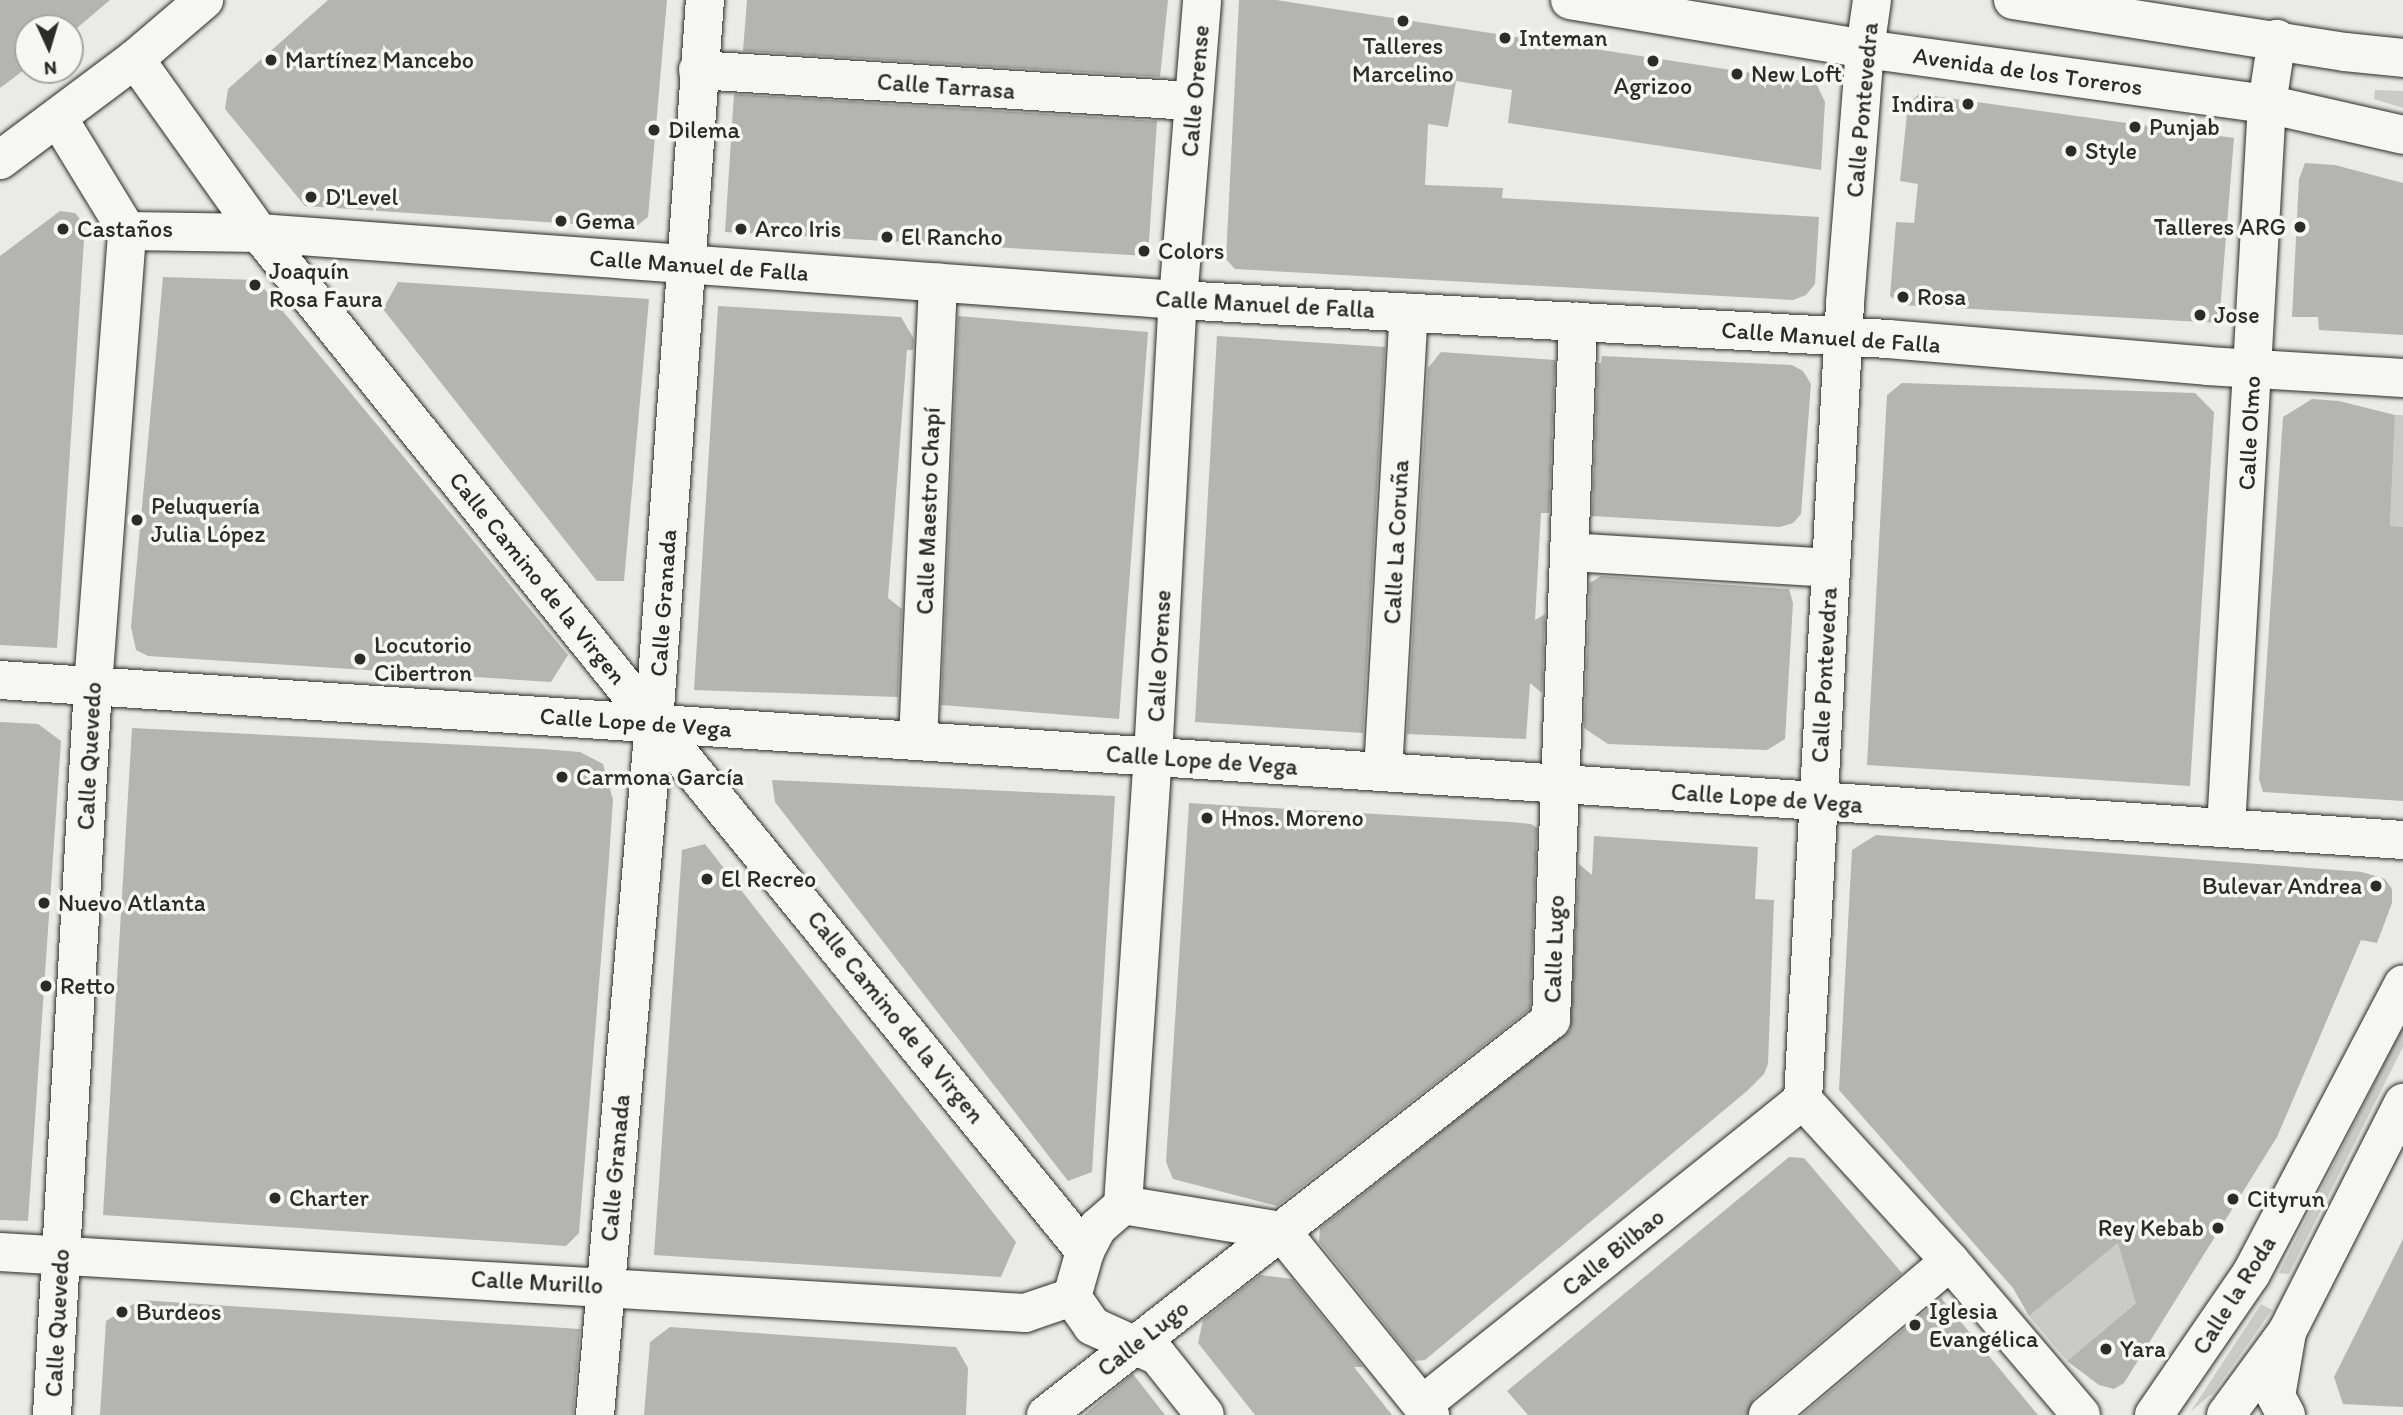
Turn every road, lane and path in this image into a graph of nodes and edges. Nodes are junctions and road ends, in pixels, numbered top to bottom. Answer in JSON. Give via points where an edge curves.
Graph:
{"nodes":[{"id":1,"x":204,"y":0,"type":"edge"},
{"id":2,"x":705,"y":0,"type":"edge"},
{"id":3,"x":1202,"y":0,"type":"edge"},
{"id":4,"x":1570,"y":0,"type":"edge"},
{"id":5,"x":1872,"y":0,"type":"edge"},
{"id":6,"x":2013,"y":0,"type":"edge"},
{"id":7,"x":2277,"y":39,"type":"junction"},
{"id":8,"x":1865,"y":49,"type":"junction"},
{"id":9,"x":2403,"y":58,"type":"edge"},
{"id":10,"x":135,"y":59,"type":"junction"},
{"id":11,"x":698,"y":70,"type":"junction"},
{"id":12,"x":1194,"y":101,"type":"junction"},
{"id":13,"x":2267,"y":104,"type":"junction"},
{"id":14,"x":58,"y":118,"type":"junction"},
{"id":15,"x":2403,"y":135,"type":"edge"},
{"id":16,"x":3,"y":156,"type":"edge"},
{"id":17,"x":127,"y":232,"type":"junction"},
{"id":18,"x":259,"y":233,"type":"junction"},
{"id":19,"x":688,"y":265,"type":"junction"},
{"id":20,"x":938,"y":282,"type":"junction"},
{"id":21,"x":1178,"y":300,"type":"junction"},
{"id":22,"x":1409,"y":313,"type":"junction"},
{"id":23,"x":1578,"y":322,"type":"junction"},
{"id":24,"x":1843,"y":336,"type":"junction"},
{"id":25,"x":2252,"y":369,"type":"junction"},
{"id":26,"x":2403,"y":379,"type":"edge"},
{"id":27,"x":1570,"y":552,"type":"junction"},
{"id":28,"x":1830,"y":568,"type":"junction"},
{"id":29,"x":0,"y":680,"type":"edge"},
{"id":30,"x":93,"y":685,"type":"junction"},
{"id":31,"x":654,"y":723,"type":"junction"},
{"id":32,"x":918,"y":741,"type":"junction"},
{"id":33,"x":1153,"y":757,"type":"junction"},
{"id":34,"x":1383,"y":772,"type":"junction"},
{"id":35,"x":1560,"y":784,"type":"junction"},
{"id":36,"x":1817,"y":801,"type":"junction"},
{"id":37,"x":2226,"y":828,"type":"junction"},
{"id":38,"x":2403,"y":840,"type":"edge"},
{"id":39,"x":2403,"y":985,"type":"edge"},
{"id":40,"x":1803,"y":1100,"type":"junction"},
{"id":41,"x":2403,"y":1103,"type":"edge"},
{"id":42,"x":1123,"y":1205,"type":"junction"},
{"id":43,"x":1281,"y":1231,"type":"junction"},
{"id":44,"x":1085,"y":1251,"type":"junction"},
{"id":45,"x":0,"y":1252,"type":"edge"},
{"id":46,"x":62,"y":1254,"type":"junction"},
{"id":47,"x":1950,"y":1261,"type":"junction"},
{"id":48,"x":605,"y":1286,"type":"junction"},
{"id":49,"x":1072,"y":1297,"type":"junction"},
{"id":50,"x":2287,"y":1332,"type":"junction"},
{"id":51,"x":1135,"y":1345,"type":"junction"},
{"id":52,"x":1426,"y":1410,"type":"edge"},
{"id":53,"x":52,"y":1415,"type":"edge"},
{"id":54,"x":595,"y":1415,"type":"edge"},
{"id":55,"x":1046,"y":1415,"type":"edge"},
{"id":56,"x":1205,"y":1415,"type":"edge"},
{"id":57,"x":1768,"y":1415,"type":"edge"},
{"id":58,"x":2081,"y":1415,"type":"edge"},
{"id":59,"x":2154,"y":1415,"type":"edge"},
{"id":60,"x":2226,"y":1415,"type":"edge"},
{"id":61,"x":2286,"y":1415,"type":"edge"}],
"edges":[{"from":1,"to":10,"type":"street"},
{"from":2,"to":11,"type":"street","name":"Calle Granada"},
{"from":3,"to":12,"type":"street","name":"Calle Orense"},
{"from":4,"to":8,"type":"street","name":"Avenida de los Toreros"},
{"from":5,"to":8,"type":"street","name":"Calle Pontevedra"},
{"from":6,"to":7,"type":"street"},
{"from":7,"to":9,"type":"street"},
{"from":7,"to":13,"type":"street","name":"Calle Olmo"},
{"from":8,"to":13,"type":"street","name":"Avenida de los Toreros"},
{"from":8,"to":24,"type":"street","name":"Calle Pontevedra"},
{"from":10,"to":14,"type":"street"},
{"from":10,"to":18,"type":"street","name":"Calle Camino de la Virgen"},
{"from":11,"to":12,"type":"street","name":"Calle Tarrasa"},
{"from":11,"to":19,"type":"street","name":"Calle Granada"},
{"from":12,"to":21,"type":"street","name":"Calle Orense"},
{"from":13,"to":15,"type":"street","name":"Avenida de los Toreros"},
{"from":13,"to":25,"type":"street","name":"Calle Olmo"},
{"from":14,"to":16,"type":"street"},
{"from":14,"to":17,"type":"street"},
{"from":17,"to":18,"type":"street","name":"Calle Manuel de Falla"},
{"from":17,"to":30,"type":"street","name":"Calle Quevedo"},
{"from":18,"to":19,"type":"street","name":"Calle Manuel de Falla"},
{"from":18,"to":31,"type":"street","name":"Calle Camino de la Virgen"},
{"from":19,"to":20,"type":"street","name":"Calle Manuel de Falla"},
{"from":19,"to":31,"type":"street","name":"Calle Granada"},
{"from":20,"to":21,"type":"street","name":"Calle Manuel de Falla"},
{"from":20,"to":32,"type":"street","name":"Calle Maestro Chapí"},
{"from":21,"to":22,"type":"street","name":"Calle Manuel de Falla"},
{"from":21,"to":33,"type":"street","name":"Calle Orense"},
{"from":22,"to":23,"type":"street","name":"Calle Manuel de Falla"},
{"from":22,"to":34,"type":"street","name":"Calle La Coruña"},
{"from":23,"to":24,"type":"street","name":"Calle Manuel de Falla"},
{"from":23,"to":27,"type":"street","name":"Calle Lugo"},
{"from":24,"to":25,"type":"street","name":"Calle Manuel de Falla"},
{"from":24,"to":28,"type":"street","name":"Calle Pontevedra"},
{"from":25,"to":26,"type":"street","name":"Calle Manuel de Falla"},
{"from":25,"to":37,"type":"street","name":"Calle Olmo"},
{"from":27,"to":28,"type":"street"},
{"from":27,"to":35,"type":"street","name":"Calle Lugo"},
{"from":28,"to":36,"type":"street","name":"Calle Pontevedra"},
{"from":29,"to":30,"type":"street","name":"Calle Lope de Vega"},
{"from":30,"to":31,"type":"street","name":"Calle Lope de Vega"},
{"from":30,"to":46,"type":"street","name":"Calle Quevedo"},
{"from":31,"to":32,"type":"street","name":"Calle Lope de Vega"},
{"from":31,"to":44,"type":"street","name":"Calle Camino de la Virgen"},
{"from":31,"to":48,"type":"street","name":"Calle Granada"},
{"from":32,"to":33,"type":"street","name":"Calle Lope de Vega"},
{"from":33,"to":34,"type":"street","name":"Calle Lope de Vega"},
{"from":33,"to":42,"type":"street","name":"Calle Orense"},
{"from":34,"to":35,"type":"street","name":"Calle Lope de Vega"},
{"from":35,"to":36,"type":"street","name":"Calle Lope de Vega"},
{"from":35,"to":43,"type":"street","name":"Calle Lugo","via":[[1551,1020]]},
{"from":36,"to":37,"type":"street","name":"Calle Lope de Vega"},
{"from":36,"to":40,"type":"street","name":"Calle Pontevedra"},
{"from":37,"to":38,"type":"street","name":"Calle Lope de Vega"},
{"from":39,"to":59,"type":"street","name":"Calle la Roda","via":[[2251,1274]]},
{"from":40,"to":47,"type":"street"},
{"from":40,"to":52,"type":"street","name":"Calle Bilbao"},
{"from":41,"to":50,"type":"street"},
{"from":42,"to":43,"type":"street"},
{"from":42,"to":44,"type":"street","via":[[1098,1227]]},
{"from":43,"to":51,"type":"street","name":"Calle Lugo"},
{"from":43,"to":52,"type":"street"},
{"from":44,"to":49,"type":"street"},
{"from":45,"to":46,"type":"street","name":"Calle Murillo"},
{"from":46,"to":48,"type":"street","name":"Calle Murillo"},
{"from":46,"to":53,"type":"street","name":"Calle Quevedo"},
{"from":47,"to":57,"type":"street"},
{"from":47,"to":58,"type":"street"},
{"from":48,"to":49,"type":"street","name":"Calle Murillo","via":[[1025,1313]]},
{"from":48,"to":54,"type":"street","name":"Calle Granada"},
{"from":49,"to":51,"type":"street","via":[[1091,1326]]},
{"from":50,"to":60,"type":"street"},
{"from":50,"to":61,"type":"street","via":[[2277,1396]]},
{"from":51,"to":55,"type":"street","name":"Calle Lugo"},
{"from":51,"to":56,"type":"street","via":[[1158,1356]]}]}
